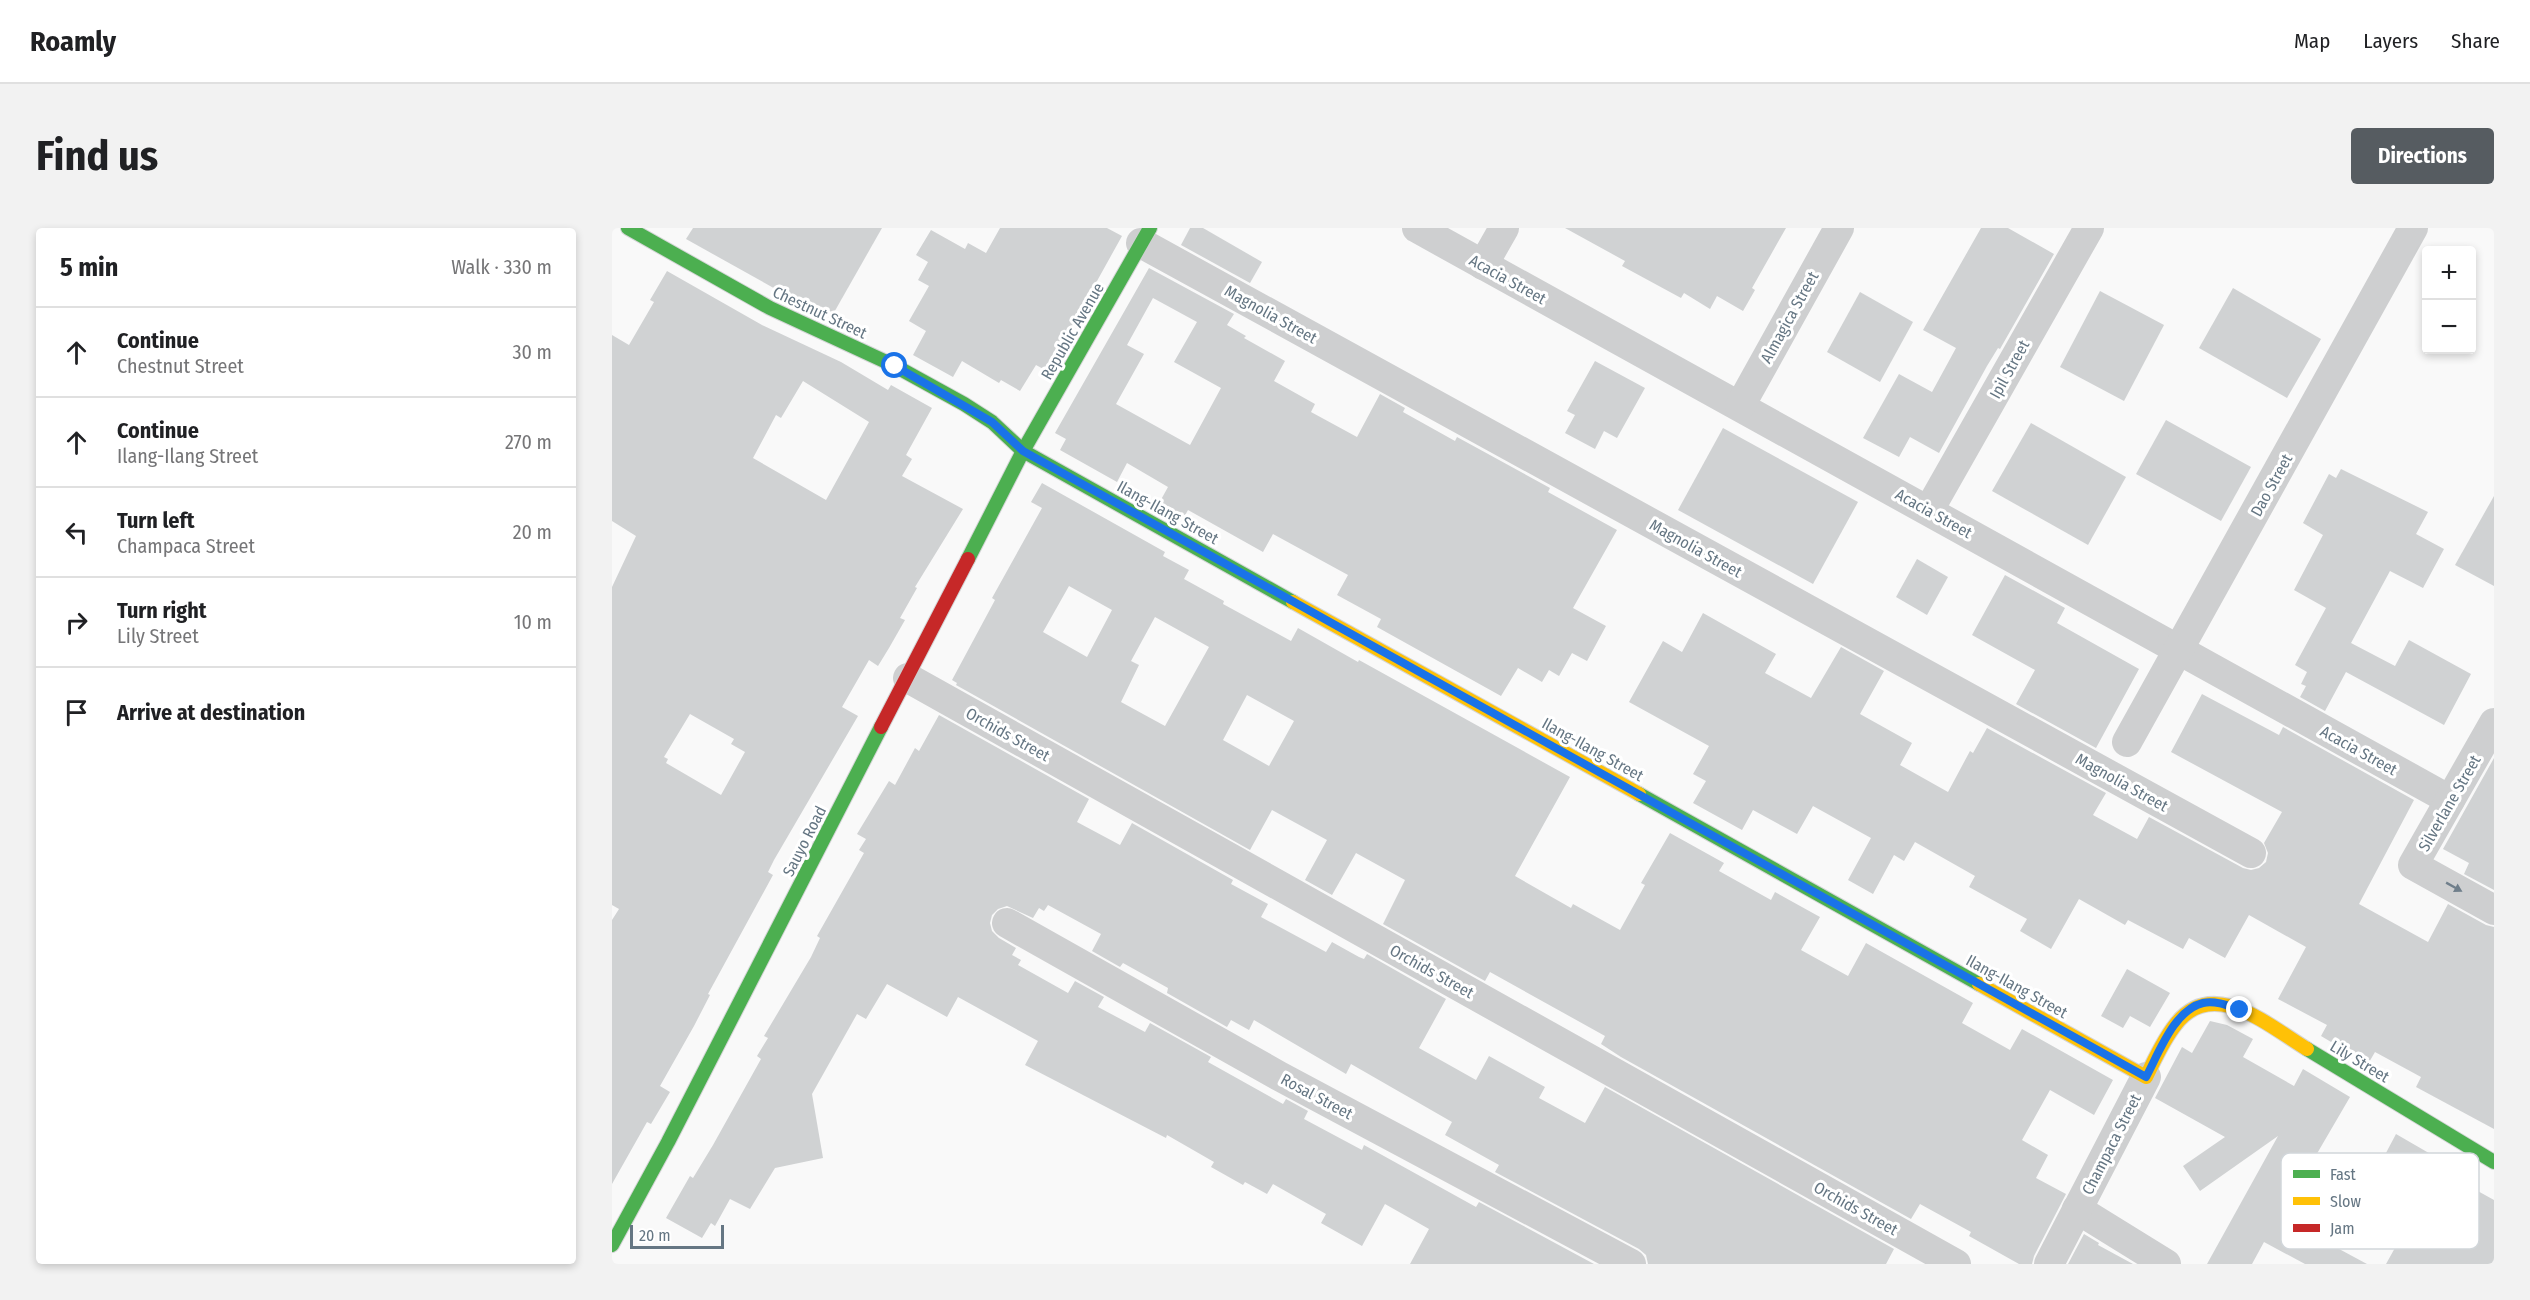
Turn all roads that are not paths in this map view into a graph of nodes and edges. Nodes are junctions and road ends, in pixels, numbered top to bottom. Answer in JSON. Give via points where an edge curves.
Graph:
{"nodes":[{"id":1,"x":628,"y":228,"type":"edge"},
{"id":2,"x":1417,"y":228,"type":"edge"},
{"id":3,"x":1504,"y":228,"type":"edge"},
{"id":4,"x":1839,"y":228,"type":"edge"},
{"id":5,"x":2089,"y":228,"type":"edge"},
{"id":6,"x":2413,"y":228,"type":"edge"},
{"id":7,"x":1146,"y":236,"type":"edge"},
{"id":8,"x":1483,"y":265,"type":"junction"},
{"id":9,"x":1740,"y":406,"type":"junction"},
{"id":10,"x":1023,"y":451,"type":"junction"},
{"id":11,"x":1929,"y":510,"type":"junction"},
{"id":12,"x":2179,"y":651,"type":"junction"},
{"id":13,"x":908,"y":678,"type":"junction"},
{"id":14,"x":2494,"y":723,"type":"edge"},
{"id":15,"x":2127,"y":742,"type":"dead end"},
{"id":16,"x":2450,"y":800,"type":"junction"},
{"id":17,"x":2252,"y":853,"type":"dead end"},
{"id":18,"x":2494,"y":910,"type":"edge"},
{"id":19,"x":1007,"y":923,"type":"dead end"},
{"id":20,"x":2203,"y":1003,"type":"joint"},
{"id":21,"x":2146,"y":1077,"type":"junction"},
{"id":22,"x":2494,"y":1162,"type":"edge"},
{"id":23,"x":2077,"y":1209,"type":"junction"},
{"id":24,"x":612,"y":1245,"type":"edge"},
{"id":25,"x":1631,"y":1264,"type":"edge"},
{"id":26,"x":1956,"y":1264,"type":"edge"},
{"id":27,"x":2049,"y":1264,"type":"edge"},
{"id":28,"x":2166,"y":1264,"type":"edge"}],
"edges":[{"from":1,"to":10,"type":"street","name":"Chestnut Street","via":[[770,308],[895,366],[964,404],[992,422]]},
{"from":2,"to":8,"type":"street","name":"Acacia Street"},
{"from":3,"to":8,"type":"street"},
{"from":4,"to":9,"type":"street","name":"Almagica Street"},
{"from":5,"to":11,"type":"street","name":"Ipil Street"},
{"from":6,"to":12,"type":"street","name":"Dao Street"},
{"from":7,"to":10,"type":"street","name":"Republic Avenue"},
{"from":7,"to":17,"type":"street","name":"Magnolia Street"},
{"from":8,"to":9,"type":"street","name":"Acacia Street"},
{"from":9,"to":11,"type":"street","name":"Acacia Street"},
{"from":10,"to":13,"type":"street","name":"Sauyo Road"},
{"from":10,"to":21,"type":"street","name":"Ilang-Ilang Street"},
{"from":11,"to":12,"type":"street","name":"Acacia Street"},
{"from":12,"to":15,"type":"street","name":"Dao Street"},
{"from":12,"to":16,"type":"street","name":"Acacia Street"},
{"from":13,"to":24,"type":"street","name":"Sauyo Road"},
{"from":13,"to":26,"type":"street","name":"Orchids Street"},
{"from":14,"to":16,"type":"street","name":"Silverlane Street"},
{"from":16,"to":18,"type":"street","name":"Silverlane Street","one_way":true,"via":[[2413,865]]},
{"from":19,"to":25,"type":"street","name":"Rosal Street","via":[[1279,1076]]},
{"from":20,"to":21,"type":"street","name":"Champaca Street","via":[[2192,1008],[2174,1028]]},
{"from":20,"to":22,"type":"street","name":"Lily Street","via":[[2228,1005],[2252,1016]]},
{"from":21,"to":23,"type":"street","name":"Champaca Street"},
{"from":23,"to":27,"type":"street","name":"Champaca Street"},
{"from":23,"to":28,"type":"street"}]}
